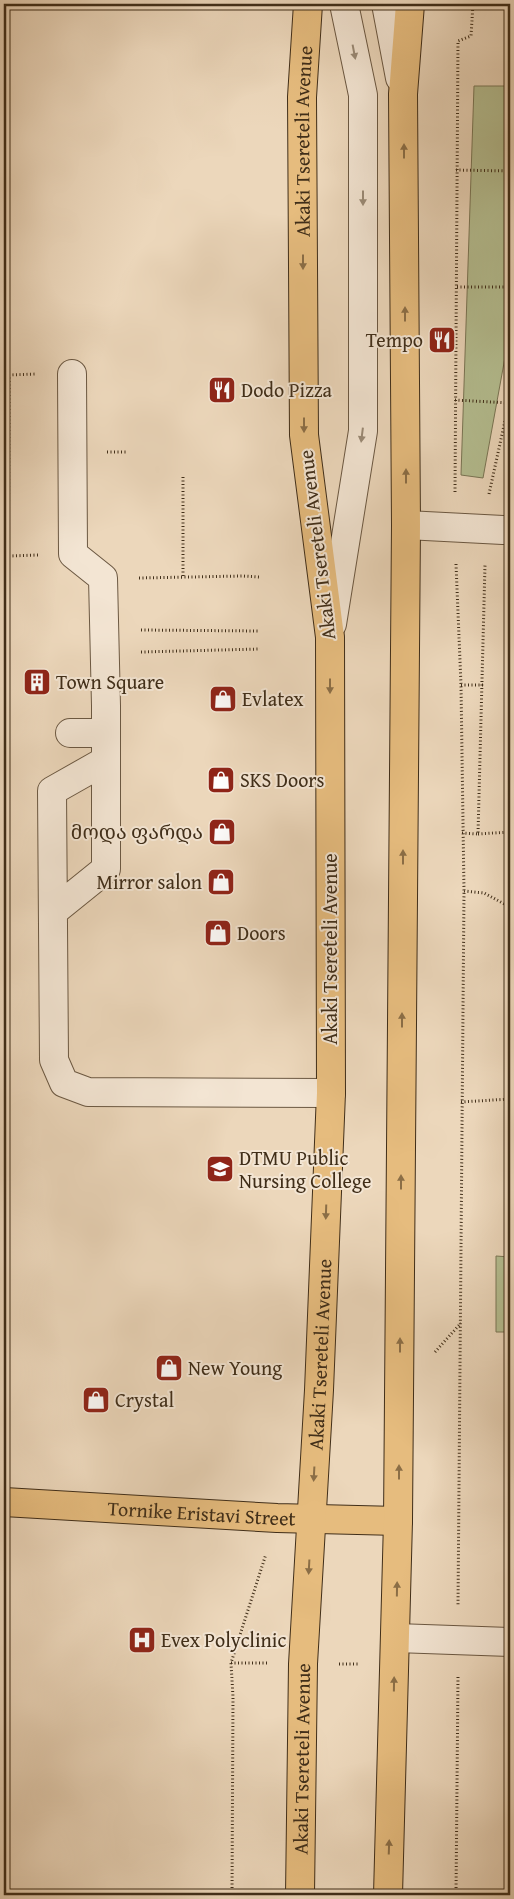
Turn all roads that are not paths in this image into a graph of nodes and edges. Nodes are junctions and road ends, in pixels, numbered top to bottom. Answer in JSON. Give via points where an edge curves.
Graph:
{"nodes":[{"id":1,"x":308,"y":4,"type":"edge"},
{"id":2,"x":344,"y":4,"type":"edge"},
{"id":3,"x":386,"y":4,"type":"edge"},
{"id":4,"x":410,"y":4,"type":"edge"},
{"id":5,"x":404,"y":94,"type":"junction"},
{"id":6,"x":72,"y":374,"type":"dead end"},
{"id":7,"x":406,"y":525,"type":"junction"},
{"id":8,"x":503,"y":530,"type":"dead end"},
{"id":9,"x":330,"y":637,"type":"junction"},
{"id":10,"x":70,"y":733,"type":"dead end"},
{"id":11,"x":106,"y":733,"type":"junction"},
{"id":12,"x":105,"y":761,"type":"junction"},
{"id":13,"x":54,"y":911,"type":"junction"},
{"id":14,"x":331,"y":1093,"type":"junction"},
{"id":15,"x":4,"y":1502,"type":"edge"},
{"id":16,"x":311,"y":1518,"type":"junction"},
{"id":17,"x":398,"y":1520,"type":"junction"},
{"id":18,"x":510,"y":1642,"type":"edge"},
{"id":19,"x":395,"y":1651,"type":"junction"},
{"id":20,"x":300,"y":1895,"type":"edge"},
{"id":21,"x":388,"y":1895,"type":"edge"}],
"edges":[{"from":1,"to":9,"type":"main road","name":"Akaki Tsereteli Avenue","one_way":true,"via":[[302,97],[304,435]]},
{"from":2,"to":9,"type":"street","one_way":true,"via":[[362,95],[363,431]]},
{"from":3,"to":5,"type":"street"},
{"from":4,"to":5,"type":"main road"},
{"from":7,"to":5,"type":"main road","one_way":true},
{"from":6,"to":11,"type":"street","via":[[73,554],[103,578]]},
{"from":7,"to":8,"type":"street"},
{"from":17,"to":7,"type":"main road","one_way":true},
{"from":9,"to":14,"type":"main road","name":"Akaki Tsereteli Avenue","one_way":true},
{"from":10,"to":11,"type":"street"},
{"from":11,"to":12,"type":"street"},
{"from":12,"to":13,"type":"street","via":[[106,868]]},
{"from":12,"to":13,"type":"street","via":[[52,791]]},
{"from":13,"to":14,"type":"street","via":[[54,1060],[64,1083],[88,1092]]},
{"from":14,"to":16,"type":"main road","name":"Akaki Tsereteli Avenue","one_way":true},
{"from":15,"to":16,"type":"main road","name":"Tornike Eristavi Street"},
{"from":16,"to":17,"type":"main road","name":"Tornike Eristavi Street"},
{"from":16,"to":20,"type":"main road","name":"Akaki Tsereteli Avenue","one_way":true,"via":[[304,1664]]},
{"from":19,"to":17,"type":"main road","one_way":true},
{"from":18,"to":19,"type":"street","via":[[458,1641]]},
{"from":21,"to":19,"type":"main road","one_way":true}]}
